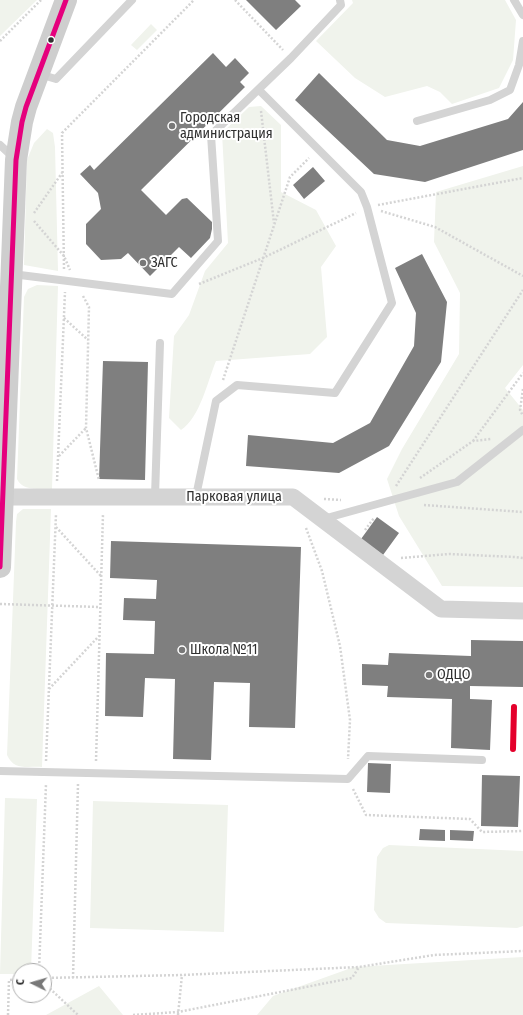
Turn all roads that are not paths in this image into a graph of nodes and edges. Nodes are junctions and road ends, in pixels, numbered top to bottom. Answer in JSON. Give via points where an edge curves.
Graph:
{"nodes":[{"id":1,"x":57,"y":0,"type":"edge"},
{"id":2,"x":66,"y":0,"type":"edge"},
{"id":3,"x":132,"y":0,"type":"edge"},
{"id":4,"x":340,"y":0,"type":"edge"},
{"id":5,"x":514,"y":0,"type":"edge"},
{"id":6,"x":523,"y":15,"type":"edge"},
{"id":7,"x":56,"y":28,"type":"junction"},
{"id":8,"x":523,"y":41,"type":"edge"},
{"id":9,"x":39,"y":74,"type":"junction"},
{"id":10,"x":259,"y":90,"type":"junction"},
{"id":11,"x":417,"y":121,"type":"dead end"},
{"id":12,"x":0,"y":145,"type":"edge"},
{"id":13,"x":16,"y":160,"type":"junction"},
{"id":14,"x":12,"y":274,"type":"junction"},
{"id":15,"x":160,"y":343,"type":"dead end"},
{"id":16,"x":523,"y":430,"type":"edge"},
{"id":17,"x":2,"y":432,"type":"edge"},
{"id":18,"x":155,"y":496,"type":"junction"},
{"id":19,"x":196,"y":496,"type":"junction"},
{"id":20,"x":3,"y":497,"type":"junction"},
{"id":21,"x":322,"y":519,"type":"junction"},
{"id":22,"x":0,"y":567,"type":"edge"},
{"id":23,"x":523,"y":611,"type":"edge"},
{"id":24,"x":482,"y":760,"type":"dead end"},
{"id":25,"x":0,"y":771,"type":"edge"}],
"edges":[{"from":1,"to":7,"type":"street"},
{"from":2,"to":7,"type":"street"},
{"from":3,"to":9,"type":"lane","via":[[56,79]]},
{"from":4,"to":10,"type":"lane","via":[[341,5]]},
{"from":5,"to":6,"type":"lane"},
{"from":7,"to":9,"type":"street"},
{"from":8,"to":11,"type":"lane","via":[[519,65],[510,90],[490,100]]},
{"from":9,"to":13,"type":"street","via":[[22,122]]},
{"from":10,"to":14,"type":"lane","via":[[211,136],[218,241],[172,294]]},
{"from":10,"to":19,"type":"lane","via":[[361,192],[392,302],[335,392],[237,385],[216,401]]},
{"from":12,"to":13,"type":"lane"},
{"from":13,"to":14,"type":"street"},
{"from":14,"to":17,"type":"street"},
{"from":15,"to":18,"type":"lane"},
{"from":16,"to":21,"type":"lane","via":[[457,482]]},
{"from":17,"to":20,"type":"street"},
{"from":18,"to":19,"type":"street","name":"Парковая улица"},
{"from":18,"to":20,"type":"street","name":"Парковая улица"},
{"from":19,"to":21,"type":"street","name":"Парковая улица","via":[[293,497]]},
{"from":20,"to":22,"type":"street"},
{"from":21,"to":23,"type":"street","name":"Парковая улица","via":[[441,610]]},
{"from":24,"to":25,"type":"lane","via":[[368,756],[348,779]]}]}
